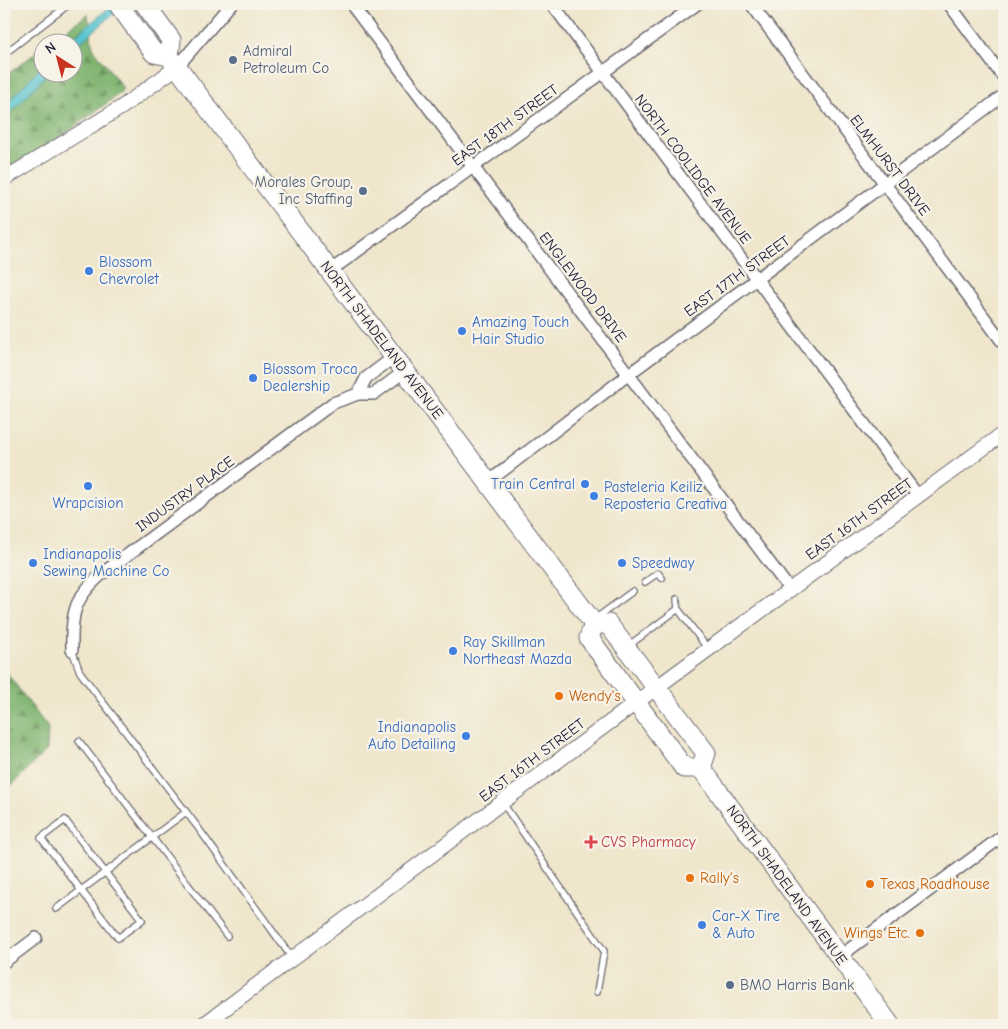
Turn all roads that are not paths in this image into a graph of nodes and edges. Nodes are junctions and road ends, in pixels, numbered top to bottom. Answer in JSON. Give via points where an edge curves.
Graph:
{"nodes":[{"id":1,"x":68,"y":4,"type":"edge"},
{"id":2,"x":118,"y":4,"type":"edge"},
{"id":3,"x":231,"y":4,"type":"edge"},
{"id":4,"x":351,"y":4,"type":"edge"},
{"id":5,"x":552,"y":4,"type":"edge"},
{"id":6,"x":697,"y":4,"type":"edge"},
{"id":7,"x":751,"y":4,"type":"edge"},
{"id":8,"x":949,"y":4,"type":"edge"},
{"id":9,"x":150,"y":10,"type":"edge"},
{"id":10,"x":4,"y":54,"type":"edge"},
{"id":11,"x":173,"y":61,"type":"junction"},
{"id":12,"x":603,"y":73,"type":"junction"},
{"id":13,"x":1004,"y":78,"type":"edge"},
{"id":14,"x":1004,"y":95,"type":"edge"},
{"id":15,"x":474,"y":166,"type":"junction"},
{"id":16,"x":4,"y":180,"type":"edge"},
{"id":17,"x":885,"y":184,"type":"junction"},
{"id":18,"x":330,"y":271,"type":"junction"},
{"id":19,"x":757,"y":280,"type":"junction"},
{"id":20,"x":1004,"y":344,"type":"edge"},
{"id":21,"x":399,"y":364,"type":"junction"},
{"id":22,"x":629,"y":374,"type":"junction"},
{"id":23,"x":358,"y":394,"type":"junction"},
{"id":24,"x":1004,"y":434,"type":"edge"},
{"id":25,"x":488,"y":482,"type":"junction"},
{"id":26,"x":918,"y":496,"type":"junction"},
{"id":27,"x":662,"y":578,"type":"dead end"},
{"id":28,"x":646,"y":582,"type":"dead end"},
{"id":29,"x":790,"y":590,"type":"junction"},
{"id":30,"x":633,"y":591,"type":"dead end"},
{"id":31,"x":677,"y":599,"type":"dead end"},
{"id":32,"x":678,"y":608,"type":"junction"},
{"id":33,"x":593,"y":623,"type":"junction"},
{"id":34,"x":627,"y":647,"type":"junction"},
{"id":35,"x":708,"y":649,"type":"junction"},
{"id":36,"x":72,"y":650,"type":"joint"},
{"id":37,"x":657,"y":687,"type":"junction"},
{"id":38,"x":636,"y":702,"type":"junction"},
{"id":39,"x":79,"y":741,"type":"dead end"},
{"id":40,"x":701,"y":768,"type":"junction"},
{"id":41,"x":502,"y":802,"type":"junction"},
{"id":42,"x":186,"y":812,"type":"junction"},
{"id":43,"x":1004,"y":835,"type":"edge"},
{"id":44,"x":152,"y":838,"type":"junction"},
{"id":45,"x":106,"y":872,"type":"junction"},
{"id":46,"x":82,"y":890,"type":"junction"},
{"id":47,"x":56,"y":909,"type":"dead end"},
{"id":48,"x":227,"y":936,"type":"dead end"},
{"id":49,"x":36,"y":938,"type":"dead end"},
{"id":50,"x":839,"y":956,"type":"junction"},
{"id":51,"x":292,"y":958,"type":"junction"},
{"id":52,"x":4,"y":962,"type":"edge"},
{"id":53,"x":597,"y":992,"type":"dead end"},
{"id":54,"x":203,"y":1025,"type":"edge"},
{"id":55,"x":890,"y":1025,"type":"edge"}],
"edges":[{"from":1,"to":10,"type":"lane"},
{"from":2,"to":11,"type":"main road","name":"NORTH SHADELAND AVENUE","via":[[154,53]]},
{"from":3,"to":11,"type":"street"},
{"from":4,"to":15,"type":"street","name":"ENGLEWOOD DRIVE"},
{"from":5,"to":12,"type":"street","name":"NORTH COOLIDGE AVENUE"},
{"from":6,"to":12,"type":"street","name":"EAST 18TH STREET"},
{"from":7,"to":17,"type":"street","name":"ELMHURST DRIVE"},
{"from":8,"to":13,"type":"street"},
{"from":9,"to":11,"type":"main road","name":"NORTH SHADELAND AVENUE","via":[[171,40]]},
{"from":11,"to":16,"type":"street","via":[[122,106]]},
{"from":11,"to":18,"type":"main road","name":"NORTH SHADELAND AVENUE"},
{"from":12,"to":15,"type":"street","name":"EAST 18TH STREET"},
{"from":12,"to":19,"type":"street","name":"NORTH COOLIDGE AVENUE"},
{"from":14,"to":17,"type":"street","name":"EAST 17TH STREET"},
{"from":15,"to":18,"type":"street","name":"EAST 18TH STREET"},
{"from":15,"to":22,"type":"street","name":"ENGLEWOOD DRIVE"},
{"from":17,"to":19,"type":"street","name":"EAST 17TH STREET"},
{"from":17,"to":20,"type":"street","name":"ELMHURST DRIVE"},
{"from":18,"to":21,"type":"main road","name":"NORTH SHADELAND AVENUE"},
{"from":19,"to":22,"type":"street","name":"EAST 17TH STREET"},
{"from":19,"to":26,"type":"street","name":"NORTH COOLIDGE AVENUE"},
{"from":21,"to":23,"type":"street","via":[[366,378]]},
{"from":21,"to":23,"type":"street","name":"INDUSTRY PLACE","via":[[374,394]]},
{"from":21,"to":25,"type":"main road","name":"NORTH SHADELAND AVENUE"},
{"from":22,"to":25,"type":"street","name":"EAST 17TH STREET"},
{"from":22,"to":29,"type":"street","name":"ENGLEWOOD DRIVE"},
{"from":23,"to":36,"type":"street","name":"INDUSTRY PLACE","via":[[333,403],[92,582],[77,604],[72,620]]},
{"from":24,"to":26,"type":"street","name":"EAST 16TH STREET"},
{"from":25,"to":33,"type":"main road","name":"NORTH SHADELAND AVENUE"},
{"from":26,"to":29,"type":"street","name":"EAST 16TH STREET"},
{"from":27,"to":28,"type":"lane","via":[[658,573]]},
{"from":29,"to":35,"type":"street","name":"EAST 16TH STREET"},
{"from":30,"to":33,"type":"lane"},
{"from":31,"to":32,"type":"lane"},
{"from":32,"to":34,"type":"lane"},
{"from":32,"to":35,"type":"lane"},
{"from":33,"to":34,"type":"main road","via":[[608,624]]},
{"from":33,"to":38,"type":"main road","via":[[589,638]]},
{"from":34,"to":37,"type":"main road"},
{"from":35,"to":37,"type":"street","name":"EAST 16TH STREET"},
{"from":36,"to":42,"type":"lane","via":[[80,672]]},
{"from":37,"to":38,"type":"street","name":"EAST 16TH STREET"},
{"from":37,"to":40,"type":"main road","via":[[706,753]]},
{"from":38,"to":40,"type":"main road","via":[[684,768]]},
{"from":38,"to":41,"type":"street","name":"EAST 16TH STREET"},
{"from":39,"to":44,"type":"lane"},
{"from":40,"to":50,"type":"main road","name":"NORTH SHADELAND AVENUE"},
{"from":41,"to":51,"type":"street","name":"EAST 16TH STREET"},
{"from":41,"to":53,"type":"lane","via":[[604,951]]},
{"from":42,"to":44,"type":"lane"},
{"from":42,"to":51,"type":"lane"},
{"from":43,"to":50,"type":"street"},
{"from":44,"to":45,"type":"lane"},
{"from":44,"to":48,"type":"lane"},
{"from":45,"to":46,"type":"lane"},
{"from":45,"to":46,"type":"lane","via":[[142,920],[118,938]]},
{"from":45,"to":46,"type":"lane","via":[[65,820],[41,838]]},
{"from":46,"to":47,"type":"lane"},
{"from":49,"to":52,"type":"street"},
{"from":50,"to":55,"type":"main road","name":"NORTH SHADELAND AVENUE"},
{"from":51,"to":54,"type":"street","name":"EAST 16TH STREET"}]}
